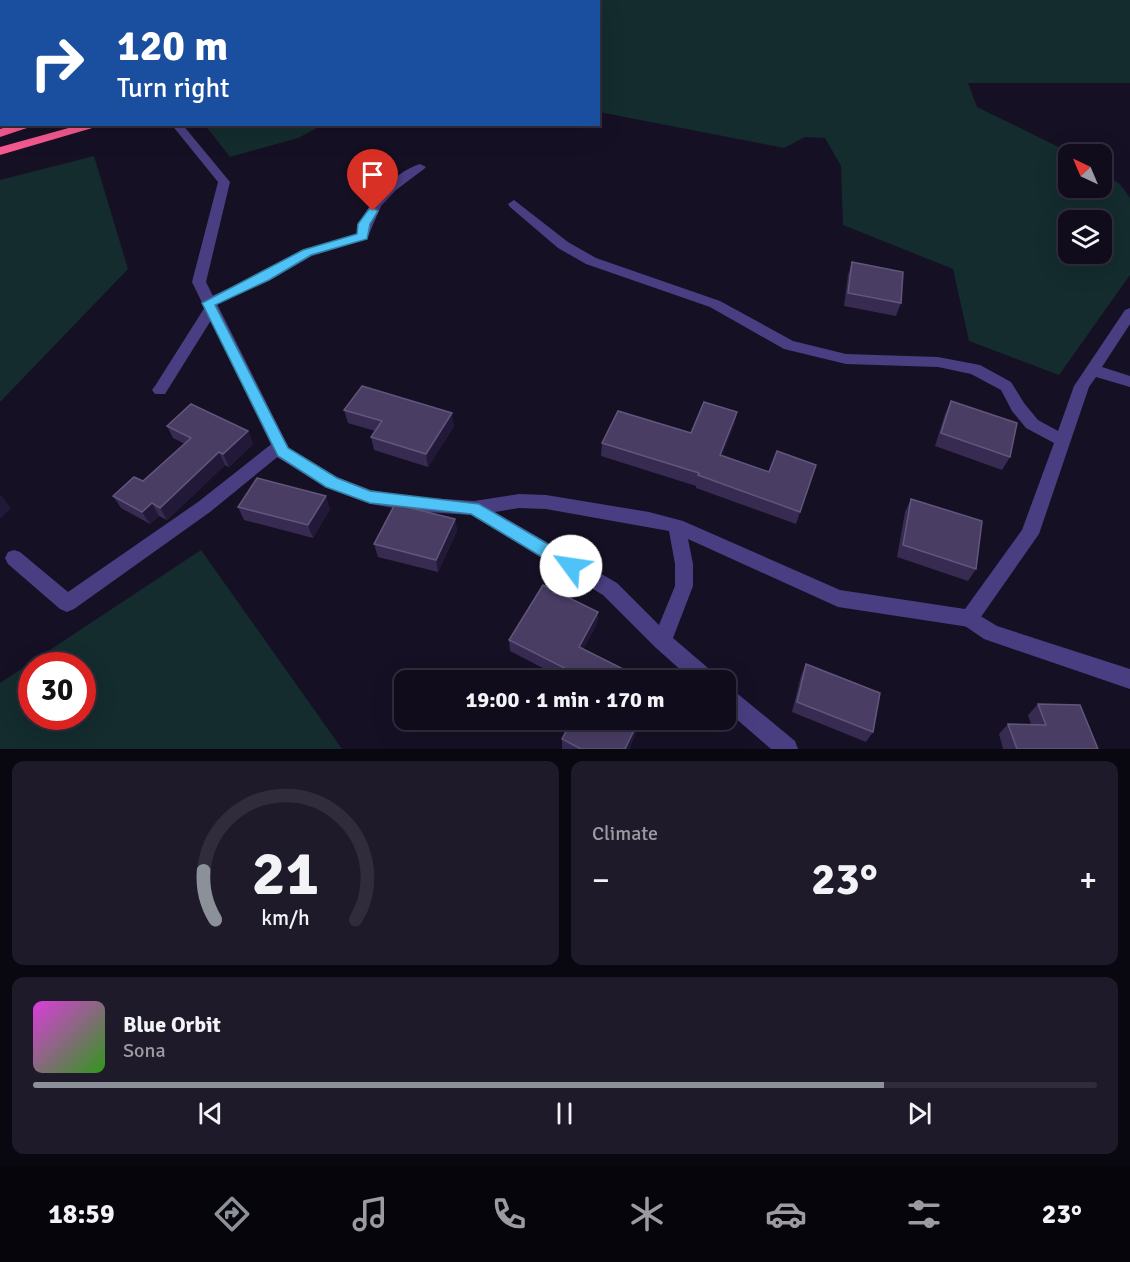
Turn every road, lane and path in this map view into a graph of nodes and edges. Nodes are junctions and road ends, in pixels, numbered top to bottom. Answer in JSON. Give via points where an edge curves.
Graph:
{"nodes":[{"id":1,"x":26,"y":126,"type":"edge"},
{"id":2,"x":93,"y":126,"type":"edge"},
{"id":3,"x":180,"y":129,"type":"edge"},
{"id":4,"x":0,"y":133,"type":"edge"},
{"id":5,"x":0,"y":151,"type":"edge"},
{"id":6,"x":420,"y":167,"type":"dead end"},
{"id":7,"x":514,"y":204,"type":"dead end"},
{"id":8,"x":210,"y":306,"type":"junction"},
{"id":9,"x":1130,"y":313,"type":"edge"},
{"id":10,"x":1093,"y":370,"type":"junction"},
{"id":11,"x":1130,"y":382,"type":"edge"},
{"id":12,"x":160,"y":390,"type":"dead end"},
{"id":13,"x":1063,"y":441,"type":"junction"},
{"id":14,"x":280,"y":447,"type":"junction"},
{"id":15,"x":474,"y":508,"type":"junction"},
{"id":16,"x":677,"y":525,"type":"junction"},
{"id":17,"x":14,"y":558,"type":"dead end"},
{"id":18,"x":969,"y":618,"type":"junction"},
{"id":19,"x":662,"y":641,"type":"junction"},
{"id":20,"x":695,"y":670,"type":"edge"},
{"id":21,"x":1130,"y":679,"type":"edge"},
{"id":22,"x":736,"y":706,"type":"edge"},
{"id":23,"x":787,"y":749,"type":"edge"}],
"edges":[{"from":1,"to":4,"type":"highway"},
{"from":2,"to":5,"type":"highway"},
{"from":3,"to":8,"type":"street","via":[[224,182],[199,282]]},
{"from":6,"to":8,"type":"street","via":[[384,193],[364,224],[363,236],[307,253]]},
{"from":7,"to":13,"type":"street","via":[[563,245],[591,261],[716,304],[789,345],[846,358],[938,362],[975,369],[1006,386],[1032,424]]},
{"from":8,"to":12,"type":"street"},
{"from":8,"to":14,"type":"street"},
{"from":9,"to":10,"type":"street"},
{"from":10,"to":11,"type":"street"},
{"from":10,"to":13,"type":"street","via":[[1082,386]]},
{"from":13,"to":18,"type":"street","via":[[1030,534]]},
{"from":14,"to":15,"type":"street","via":[[332,482],[370,497]]},
{"from":14,"to":17,"type":"street","via":[[204,507],[67,603]]},
{"from":15,"to":16,"type":"street","via":[[519,501],[546,502]]},
{"from":15,"to":19,"type":"street","via":[[610,589]]},
{"from":16,"to":18,"type":"street","via":[[838,598]]},
{"from":16,"to":19,"type":"street","via":[[684,586]]},
{"from":18,"to":21,"type":"street","via":[[991,633]]},
{"from":19,"to":20,"type":"street"},
{"from":22,"to":23,"type":"street"}]}
